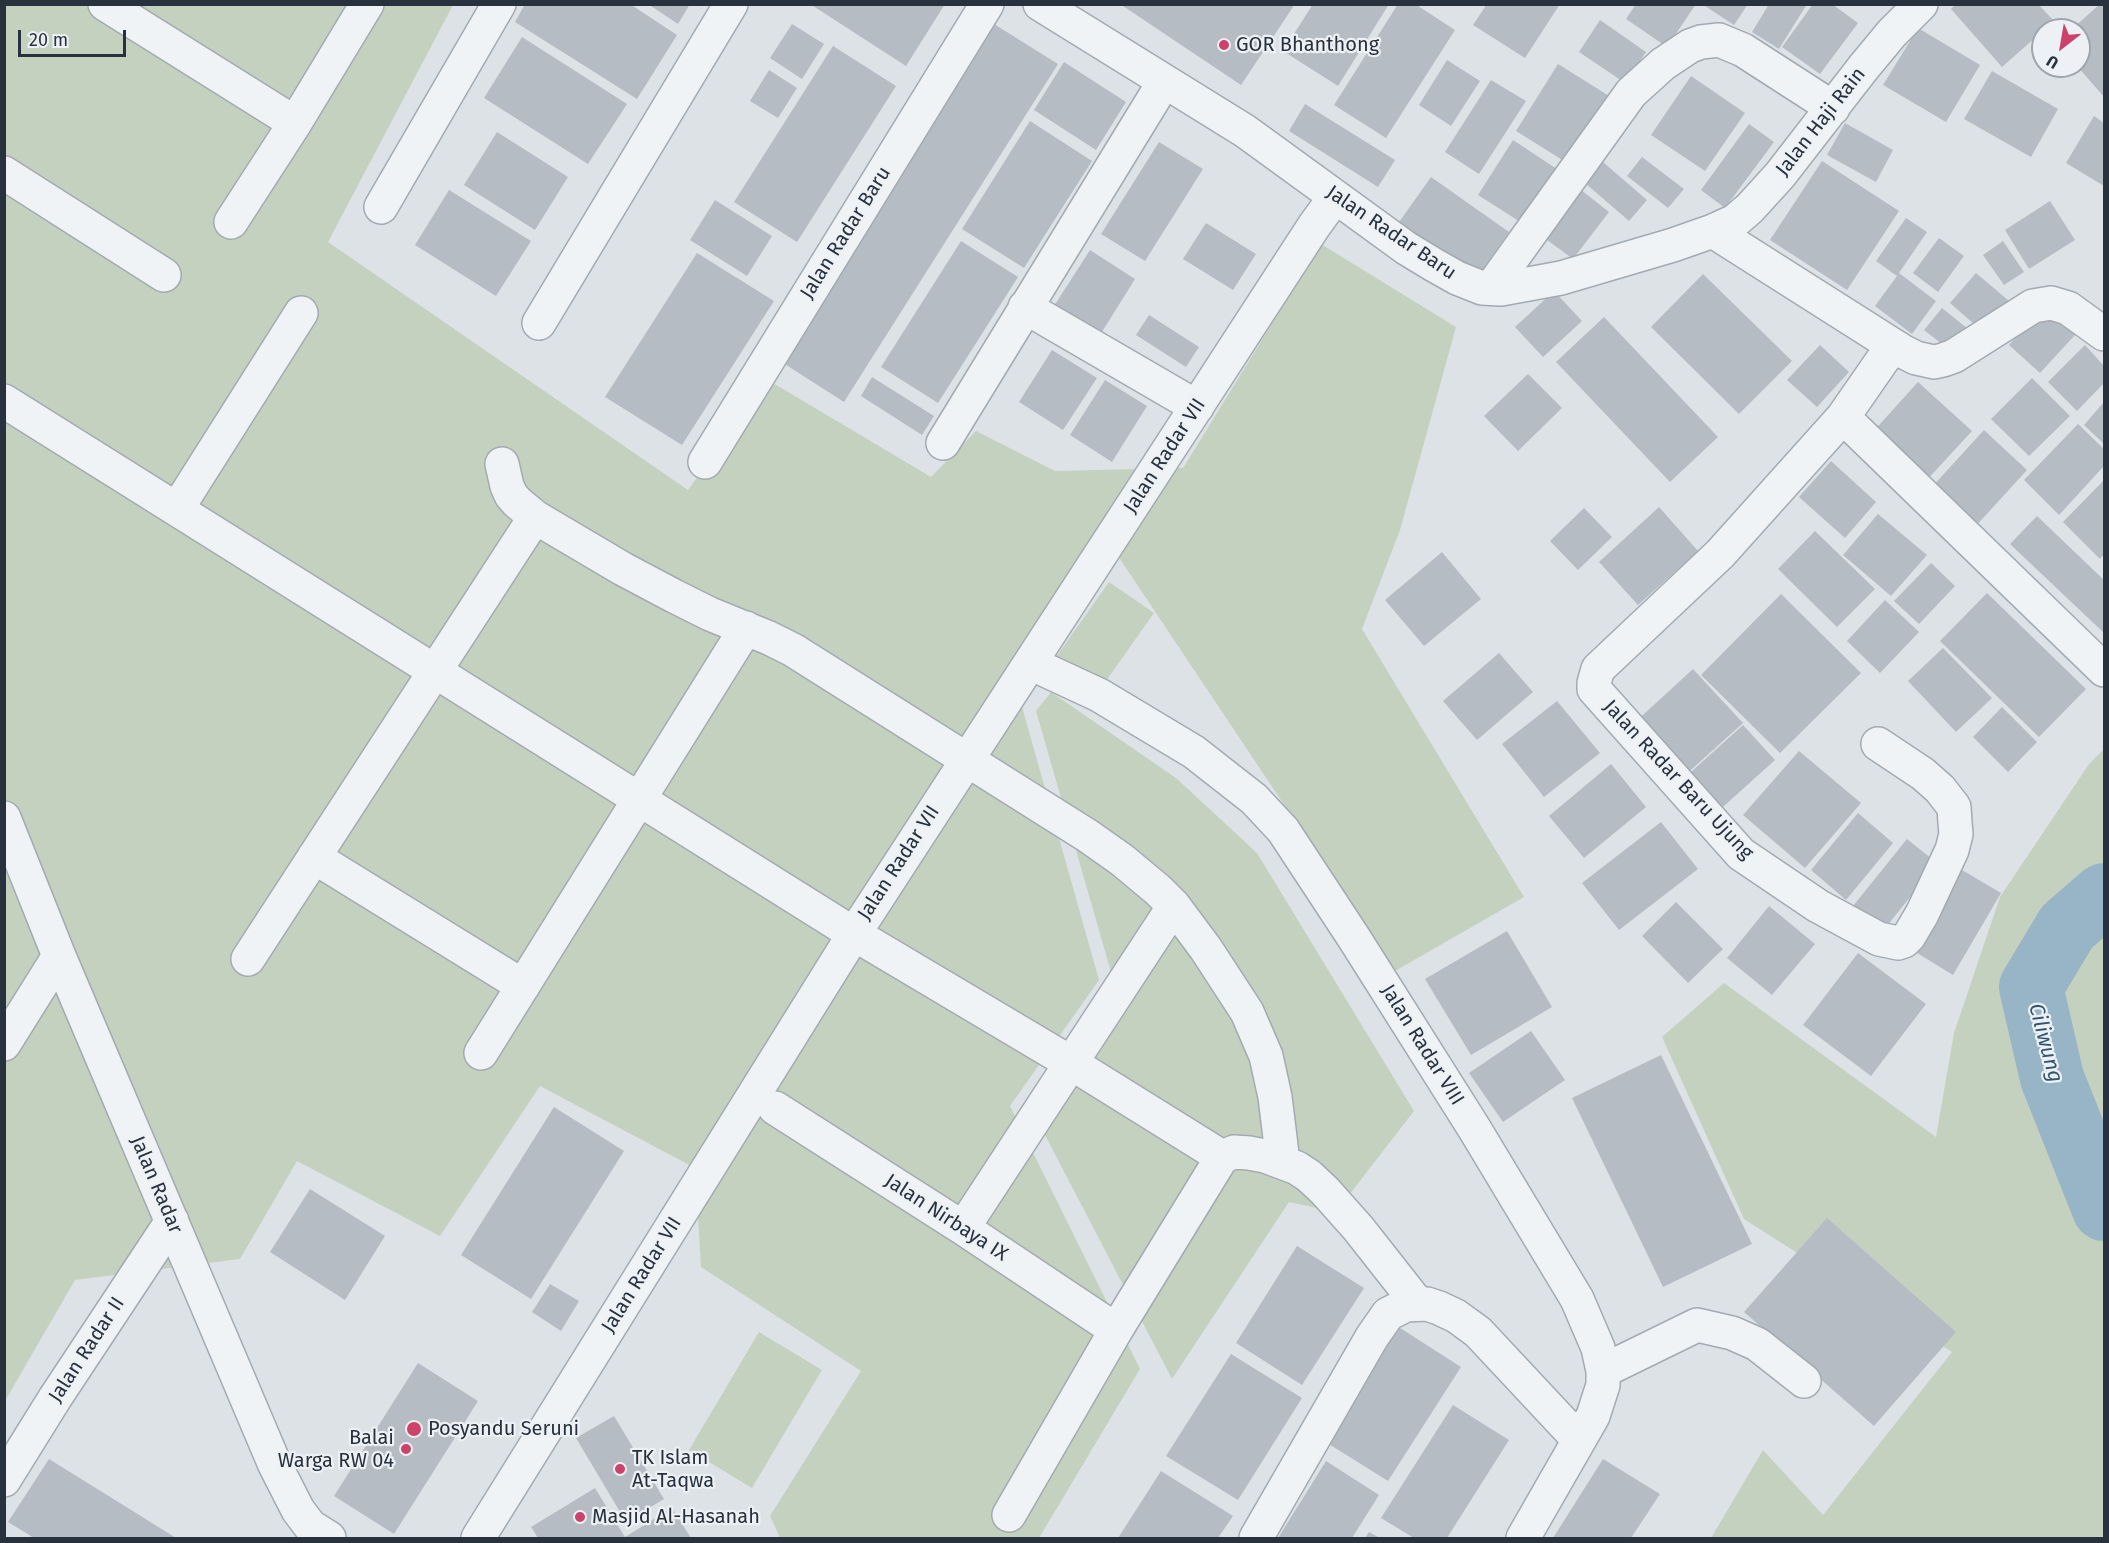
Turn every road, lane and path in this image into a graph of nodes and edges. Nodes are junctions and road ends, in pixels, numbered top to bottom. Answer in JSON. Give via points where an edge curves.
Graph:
{"nodes":[{"id":1,"x":105,"y":4,"type":"edge"},
{"id":2,"x":367,"y":4,"type":"edge"},
{"id":3,"x":499,"y":4,"type":"edge"},
{"id":4,"x":731,"y":4,"type":"edge"},
{"id":5,"x":987,"y":4,"type":"edge"},
{"id":6,"x":1040,"y":4,"type":"edge"},
{"id":7,"x":1921,"y":4,"type":"edge"},
{"id":8,"x":1164,"y":82,"type":"junction"},
{"id":9,"x":1833,"y":108,"type":"junction"},
{"id":10,"x":295,"y":123,"type":"junction"},
{"id":11,"x":4,"y":173,"type":"edge"},
{"id":12,"x":1335,"y":197,"type":"junction"},
{"id":13,"x":381,"y":207,"type":"dead end"},
{"id":14,"x":231,"y":222,"type":"dead end"},
{"id":15,"x":1713,"y":231,"type":"junction"},
{"id":16,"x":164,"y":275,"type":"dead end"},
{"id":17,"x":1491,"y":288,"type":"junction"},
{"id":18,"x":1025,"y":308,"type":"junction"},
{"id":19,"x":301,"y":313,"type":"dead end"},
{"id":20,"x":539,"y":324,"type":"dead end"},
{"id":21,"x":2104,"y":334,"type":"edge"},
{"id":22,"x":1893,"y":345,"type":"junction"},
{"id":23,"x":4,"y":401,"type":"edge"},
{"id":24,"x":1197,"y":407,"type":"junction"},
{"id":25,"x":1843,"y":417,"type":"junction"},
{"id":26,"x":943,"y":443,"type":"dead end"},
{"id":27,"x":705,"y":462,"type":"dead end"},
{"id":28,"x":502,"y":464,"type":"dead end"},
{"id":29,"x":177,"y":509,"type":"junction"},
{"id":30,"x":535,"y":517,"type":"junction"},
{"id":31,"x":746,"y":628,"type":"junction"},
{"id":32,"x":1030,"y":663,"type":"junction"},
{"id":33,"x":2104,"y":670,"type":"edge"},
{"id":34,"x":435,"y":671,"type":"junction"},
{"id":35,"x":1878,"y":744,"type":"dead end"},
{"id":36,"x":966,"y":758,"type":"junction"},
{"id":37,"x":639,"y":800,"type":"junction"},
{"id":38,"x":4,"y":818,"type":"edge"},
{"id":39,"x":314,"y":857,"type":"junction"},
{"id":40,"x":1174,"y":906,"type":"junction"},
{"id":41,"x":854,"y":934,"type":"junction"},
{"id":42,"x":59,"y":956,"type":"junction"},
{"id":43,"x":248,"y":958,"type":"dead end"},
{"id":44,"x":523,"y":986,"type":"junction"},
{"id":45,"x":4,"y":1044,"type":"edge"},
{"id":46,"x":481,"y":1053,"type":"dead end"},
{"id":47,"x":1071,"y":1063,"type":"junction"},
{"id":48,"x":775,"y":1108,"type":"dead end"},
{"id":49,"x":1222,"y":1157,"type":"junction"},
{"id":50,"x":1283,"y":1162,"type":"junction"},
{"id":51,"x":172,"y":1221,"type":"junction"},
{"id":52,"x":963,"y":1228,"type":"junction"},
{"id":53,"x":1417,"y":1303,"type":"junction"},
{"id":54,"x":1116,"y":1330,"type":"junction"},
{"id":55,"x":1604,"y":1371,"type":"junction"},
{"id":56,"x":1804,"y":1381,"type":"dead end"},
{"id":57,"x":1578,"y":1440,"type":"junction"},
{"id":58,"x":4,"y":1480,"type":"edge"},
{"id":59,"x":1009,"y":1515,"type":"dead end"},
{"id":60,"x":314,"y":1534,"type":"edge"},
{"id":61,"x":478,"y":1539,"type":"edge"},
{"id":62,"x":1256,"y":1539,"type":"edge"},
{"id":63,"x":1523,"y":1539,"type":"edge"}],
"edges":[{"from":1,"to":10,"type":"street"},
{"from":2,"to":10,"type":"street"},
{"from":3,"to":13,"type":"street"},
{"from":4,"to":20,"type":"street"},
{"from":5,"to":27,"type":"street","name":"Jalan Radar Baru"},
{"from":6,"to":8,"type":"street","name":"Jalan Radar Baru"},
{"from":7,"to":9,"type":"street","name":"Jalan Haji Rain","via":[[1892,33]]},
{"from":8,"to":12,"type":"street","name":"Jalan Radar Baru","via":[[1245,131]]},
{"from":8,"to":18,"type":"street"},
{"from":9,"to":15,"type":"street","name":"Jalan Haji Rain","via":[[1761,197],[1735,220]]},
{"from":9,"to":17,"type":"street","via":[[1743,50],[1719,40],[1690,46],[1631,93]]},
{"from":10,"to":14,"type":"street"},
{"from":11,"to":16,"type":"street"},
{"from":12,"to":17,"type":"street","name":"Jalan Radar Baru","via":[[1434,265],[1457,278]]},
{"from":12,"to":24,"type":"street","name":"Jalan Radar VII"},
{"from":15,"to":17,"type":"street","name":"Jalan Radar Baru","via":[[1561,278]]},
{"from":15,"to":22,"type":"street"},
{"from":18,"to":24,"type":"street"},
{"from":18,"to":26,"type":"street"},
{"from":19,"to":29,"type":"street"},
{"from":21,"to":22,"type":"street","via":[[2068,308],[2051,303],[2033,306],[1943,360],[1916,358]]},
{"from":22,"to":25,"type":"street","name":"Jalan Radar Baru Ujung"},
{"from":23,"to":29,"type":"street"},
{"from":24,"to":32,"type":"street","name":"Jalan Radar VII"},
{"from":25,"to":33,"type":"street"},
{"from":25,"to":35,"type":"street","name":"Jalan Radar Baru Ujung","via":[[1720,554],[1598,669],[1594,689],[1741,854],[1828,912],[1879,939],[1898,943],[1909,936],[1922,914],[1952,850],[1956,834],[1954,807],[1923,774]]},
{"from":28,"to":30,"type":"street","via":[[512,495]]},
{"from":29,"to":34,"type":"street"},
{"from":30,"to":31,"type":"street","via":[[674,596]]},
{"from":30,"to":34,"type":"street"},
{"from":31,"to":36,"type":"street","via":[[793,650]]},
{"from":31,"to":37,"type":"street"},
{"from":32,"to":36,"type":"street","name":"Jalan Radar VII"},
{"from":32,"to":55,"type":"street","name":"Jalan Radar VIII","via":[[1099,694],[1194,752],[1254,799],[1283,830],[1550,1252],[1589,1324]]},
{"from":34,"to":37,"type":"street"},
{"from":34,"to":39,"type":"street"},
{"from":36,"to":40,"type":"street","via":[[1122,860]]},
{"from":36,"to":41,"type":"street","name":"Jalan Radar VII"},
{"from":37,"to":41,"type":"street"},
{"from":37,"to":44,"type":"street"},
{"from":38,"to":42,"type":"street","name":"Jalan Radar"},
{"from":39,"to":43,"type":"street"},
{"from":39,"to":44,"type":"street"},
{"from":40,"to":47,"type":"street"},
{"from":40,"to":50,"type":"street","via":[[1228,980],[1266,1056]]},
{"from":41,"to":47,"type":"street"},
{"from":41,"to":61,"type":"street","name":"Jalan Radar VII"},
{"from":42,"to":45,"type":"street"},
{"from":42,"to":51,"type":"street","name":"Jalan Radar"},
{"from":44,"to":46,"type":"street"},
{"from":47,"to":49,"type":"street"},
{"from":47,"to":52,"type":"street"},
{"from":48,"to":52,"type":"street","name":"Jalan Nirbaya IX"},
{"from":49,"to":50,"type":"street","via":[[1234,1152],[1249,1153]]},
{"from":49,"to":54,"type":"street"},
{"from":50,"to":53,"type":"street","via":[[1309,1176],[1325,1191]]},
{"from":51,"to":58,"type":"street","name":"Jalan Radar II"},
{"from":51,"to":60,"type":"street","name":"Jalan Radar","via":[[275,1465]]},
{"from":52,"to":54,"type":"street","name":"Jalan Nirbaya IX"},
{"from":53,"to":57,"type":"street","via":[[1456,1316],[1478,1332]]},
{"from":53,"to":62,"type":"street","via":[[1397,1308],[1380,1323]]},
{"from":54,"to":59,"type":"street"},
{"from":55,"to":56,"type":"street","via":[[1697,1325],[1757,1344]]},
{"from":55,"to":57,"type":"street","name":"Jalan Radar VIII","via":[[1599,1401]]},
{"from":57,"to":63,"type":"street","name":"Jalan Radar VIII"}]}
